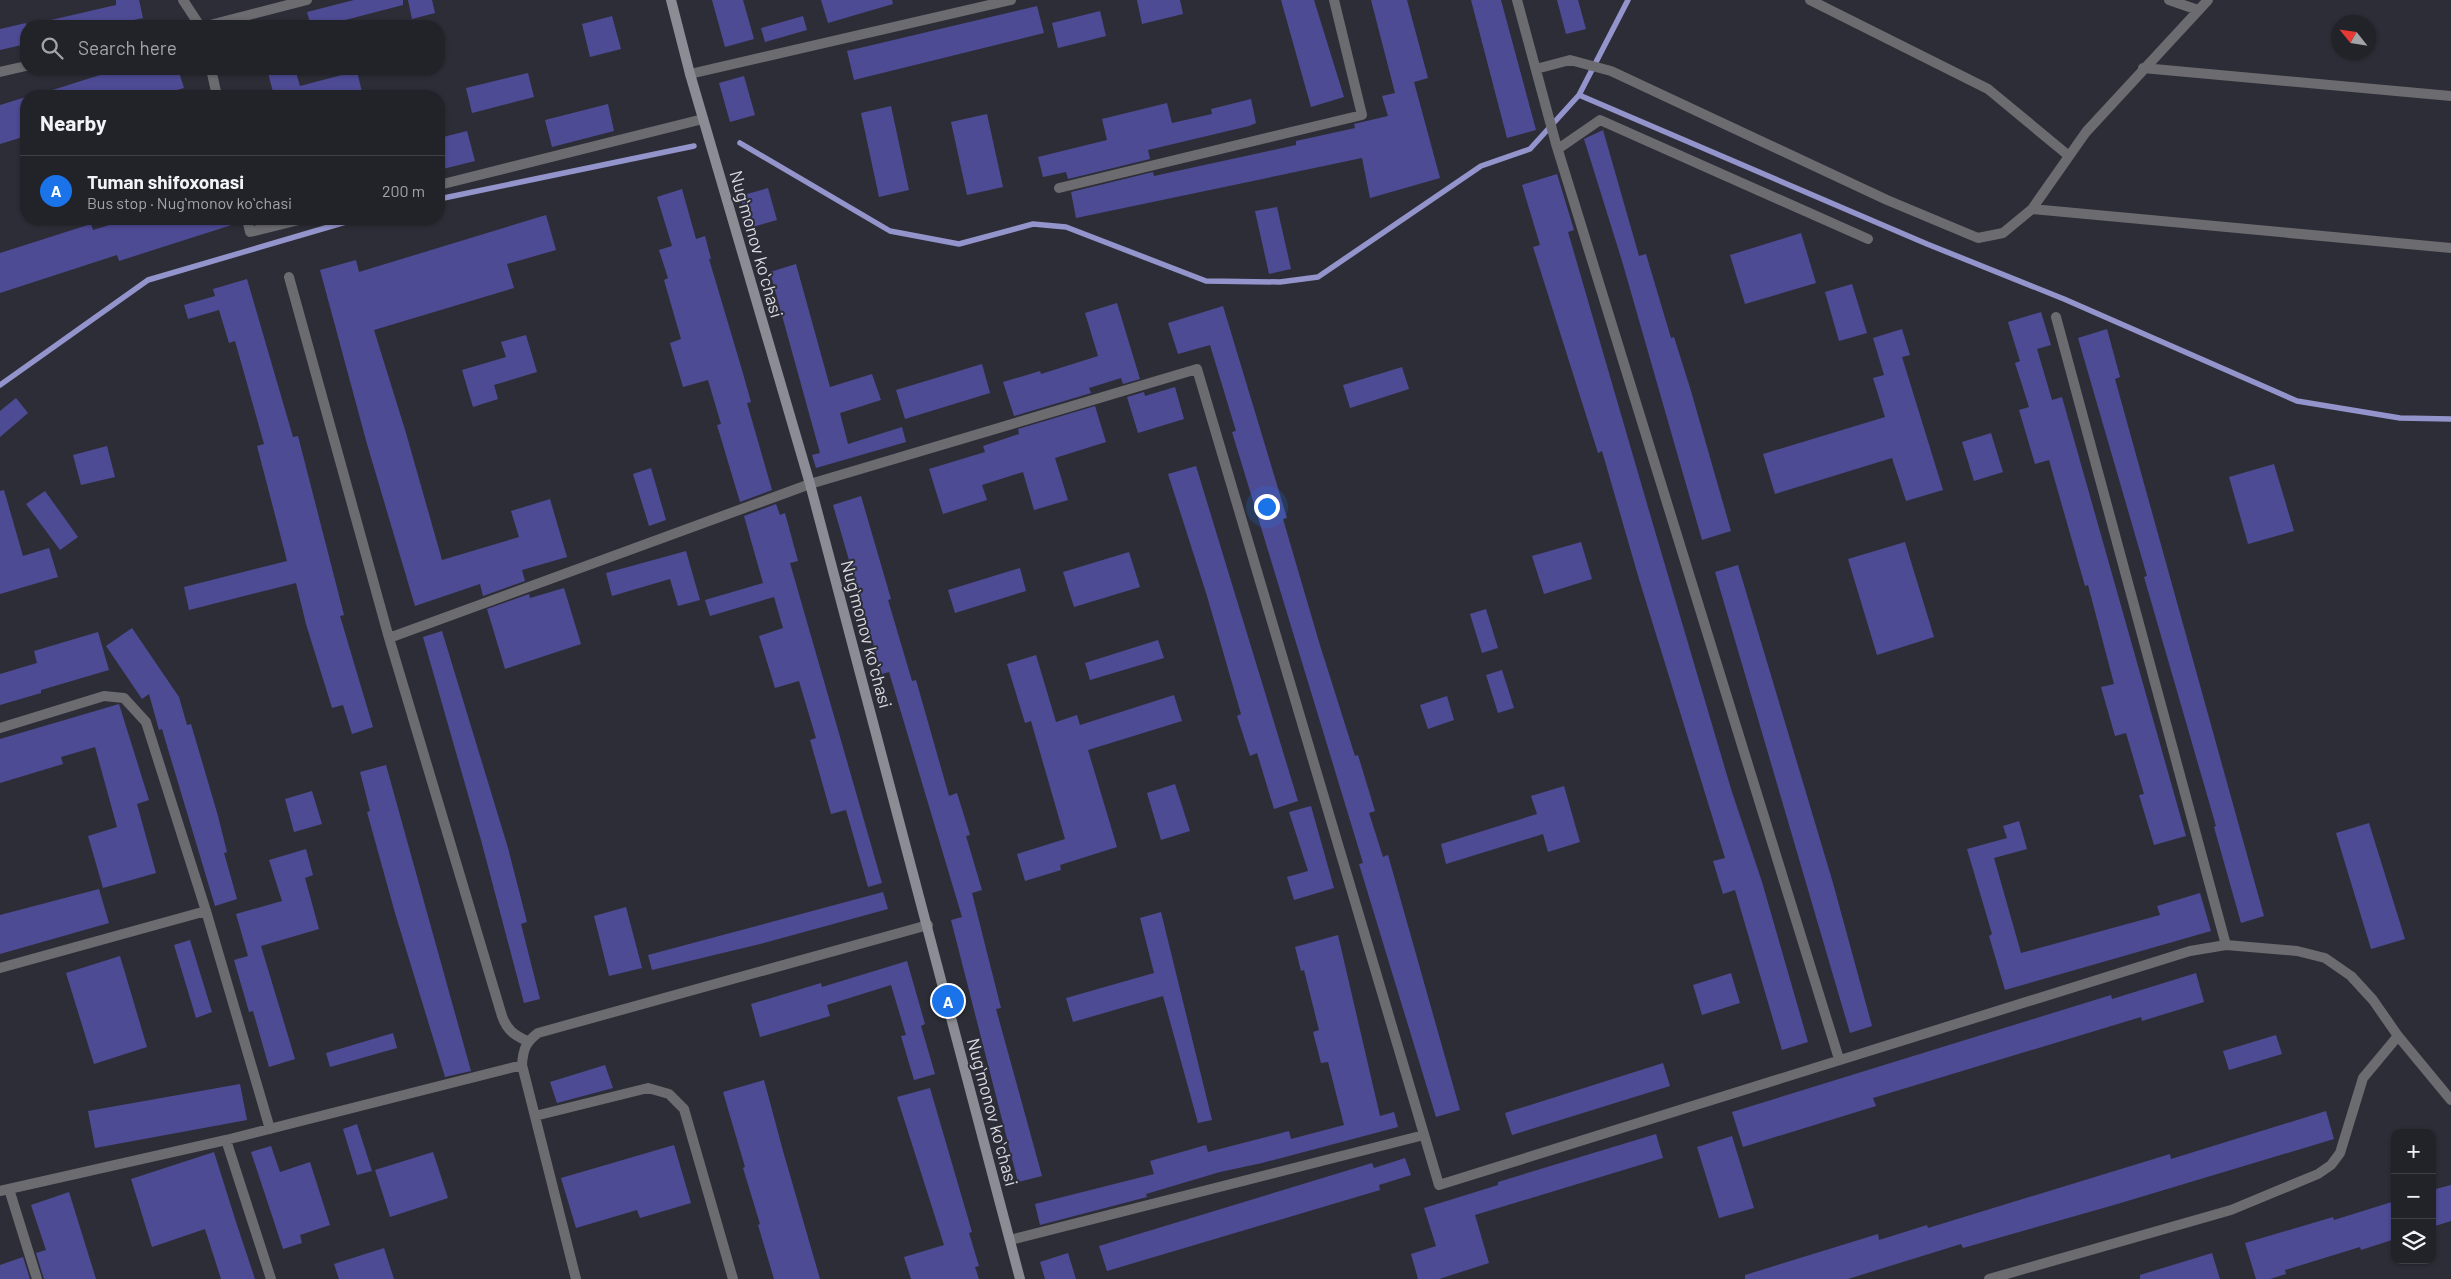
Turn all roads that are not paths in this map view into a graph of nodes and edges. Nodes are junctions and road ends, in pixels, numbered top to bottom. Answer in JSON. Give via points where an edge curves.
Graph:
{"nodes":[{"id":1,"x":183,"y":0,"type":"edge"},
{"id":2,"x":306,"y":0,"type":"edge"},
{"id":3,"x":671,"y":0,"type":"edge"},
{"id":4,"x":1011,"y":0,"type":"edge"},
{"id":5,"x":1334,"y":0,"type":"edge"},
{"id":6,"x":1517,"y":0,"type":"edge"},
{"id":7,"x":1810,"y":0,"type":"edge"},
{"id":8,"x":2169,"y":0,"type":"edge"},
{"id":9,"x":2208,"y":0,"type":"edge"},
{"id":10,"x":2198,"y":10,"type":"junction"},
{"id":11,"x":196,"y":20,"type":"edge"},
{"id":12,"x":229,"y":20,"type":"edge"},
{"id":13,"x":20,"y":67,"type":"edge"},
{"id":14,"x":2143,"y":68,"type":"junction"},
{"id":15,"x":1536,"y":69,"type":"junction"},
{"id":16,"x":0,"y":72,"type":"edge"},
{"id":17,"x":690,"y":74,"type":"junction"},
{"id":18,"x":213,"y":75,"type":"edge"},
{"id":19,"x":216,"y":90,"type":"edge"},
{"id":20,"x":2451,"y":96,"type":"edge"},
{"id":21,"x":703,"y":119,"type":"junction"},
{"id":22,"x":1557,"y":147,"type":"junction"},
{"id":23,"x":2069,"y":156,"type":"junction"},
{"id":24,"x":445,"y":184,"type":"edge"},
{"id":25,"x":1059,"y":188,"type":"dead end"},
{"id":26,"x":2032,"y":209,"type":"junction"},
{"id":27,"x":248,"y":225,"type":"edge"},
{"id":28,"x":279,"y":225,"type":"edge"},
{"id":29,"x":1868,"y":239,"type":"dead end"},
{"id":30,"x":2451,"y":248,"type":"edge"},
{"id":31,"x":289,"y":277,"type":"dead end"},
{"id":32,"x":2056,"y":317,"type":"dead end"},
{"id":33,"x":810,"y":484,"type":"junction"},
{"id":34,"x":389,"y":638,"type":"junction"},
{"id":35,"x":0,"y":728,"type":"edge"},
{"id":36,"x":206,"y":911,"type":"junction"},
{"id":37,"x":928,"y":925,"type":"junction"},
{"id":38,"x":2226,"y":945,"type":"junction"},
{"id":39,"x":0,"y":968,"type":"edge"},
{"id":40,"x":2398,"y":1036,"type":"junction"},
{"id":41,"x":527,"y":1041,"type":"junction"},
{"id":42,"x":1839,"y":1059,"type":"junction"},
{"id":43,"x":522,"y":1065,"type":"junction"},
{"id":44,"x":2451,"y":1100,"type":"edge"},
{"id":45,"x":535,"y":1116,"type":"junction"},
{"id":46,"x":270,"y":1129,"type":"junction"},
{"id":47,"x":1424,"y":1135,"type":"junction"},
{"id":48,"x":226,"y":1140,"type":"junction"},
{"id":49,"x":4,"y":1190,"type":"edge"},
{"id":50,"x":1010,"y":1240,"type":"junction"},
{"id":51,"x":37,"y":1279,"type":"edge"},
{"id":52,"x":271,"y":1279,"type":"edge"},
{"id":53,"x":576,"y":1279,"type":"edge"},
{"id":54,"x":733,"y":1279,"type":"edge"},
{"id":55,"x":1020,"y":1279,"type":"edge"},
{"id":56,"x":1989,"y":1279,"type":"edge"}],
"edges":[{"from":1,"to":11,"type":"street"},
{"from":2,"to":12,"type":"street"},
{"from":3,"to":17,"type":"main road","name":"Nugʻmonov koʻchasi"},
{"from":4,"to":17,"type":"street"},
{"from":5,"to":25,"type":"street","via":[[1362,116]]},
{"from":6,"to":15,"type":"street"},
{"from":7,"to":23,"type":"street","via":[[1988,89]]},
{"from":8,"to":10,"type":"street"},
{"from":9,"to":10,"type":"street"},
{"from":10,"to":14,"type":"street"},
{"from":13,"to":16,"type":"street"},
{"from":14,"to":20,"type":"street"},
{"from":14,"to":23,"type":"street"},
{"from":15,"to":22,"type":"street"},
{"from":15,"to":26,"type":"street","via":[[1570,60],[1611,72],[1887,200],[1978,238],[2003,234]]},
{"from":17,"to":21,"type":"main road","name":"Nugʻmonov koʻchasi"},
{"from":18,"to":19,"type":"street"},
{"from":21,"to":24,"type":"street"},
{"from":21,"to":33,"type":"main road","name":"Nugʻmonov koʻchasi"},
{"from":22,"to":29,"type":"street","via":[[1600,120]]},
{"from":22,"to":42,"type":"street"},
{"from":23,"to":26,"type":"street"},
{"from":26,"to":30,"type":"street"},
{"from":27,"to":28,"type":"street","via":[[250,232]]},
{"from":31,"to":34,"type":"street"},
{"from":32,"to":38,"type":"street"},
{"from":33,"to":34,"type":"street"},
{"from":33,"to":37,"type":"main road","name":"Nugʻmonov koʻchasi"},
{"from":33,"to":47,"type":"street","via":[[1197,369]]},
{"from":34,"to":41,"type":"street","via":[[502,1016],[507,1028]]},
{"from":35,"to":36,"type":"street","via":[[104,696],[124,698],[146,722]]},
{"from":36,"to":39,"type":"street"},
{"from":36,"to":46,"type":"street"},
{"from":37,"to":41,"type":"street","via":[[538,1032]]},
{"from":37,"to":50,"type":"main road","name":"Nugʻmonov koʻchasi"},
{"from":38,"to":40,"type":"street","via":[[2297,951],[2325,958],[2351,976],[2373,1000]]},
{"from":38,"to":42,"type":"street","via":[[2190,951]]},
{"from":40,"to":44,"type":"street"},
{"from":40,"to":56,"type":"street","via":[[2363,1078],[2340,1153],[2318,1174],[2231,1210]]},
{"from":41,"to":43,"type":"street"},
{"from":42,"to":47,"type":"street","via":[[1439,1184]]},
{"from":43,"to":45,"type":"street"},
{"from":43,"to":46,"type":"street"},
{"from":45,"to":53,"type":"street"},
{"from":45,"to":54,"type":"street","via":[[648,1088],[669,1094],[684,1109]]},
{"from":46,"to":48,"type":"street"},
{"from":47,"to":50,"type":"street"},
{"from":48,"to":49,"type":"street"},
{"from":48,"to":52,"type":"street"},
{"from":49,"to":51,"type":"street"},
{"from":50,"to":55,"type":"main road","name":"Nugʻmonov koʻchasi"}]}
